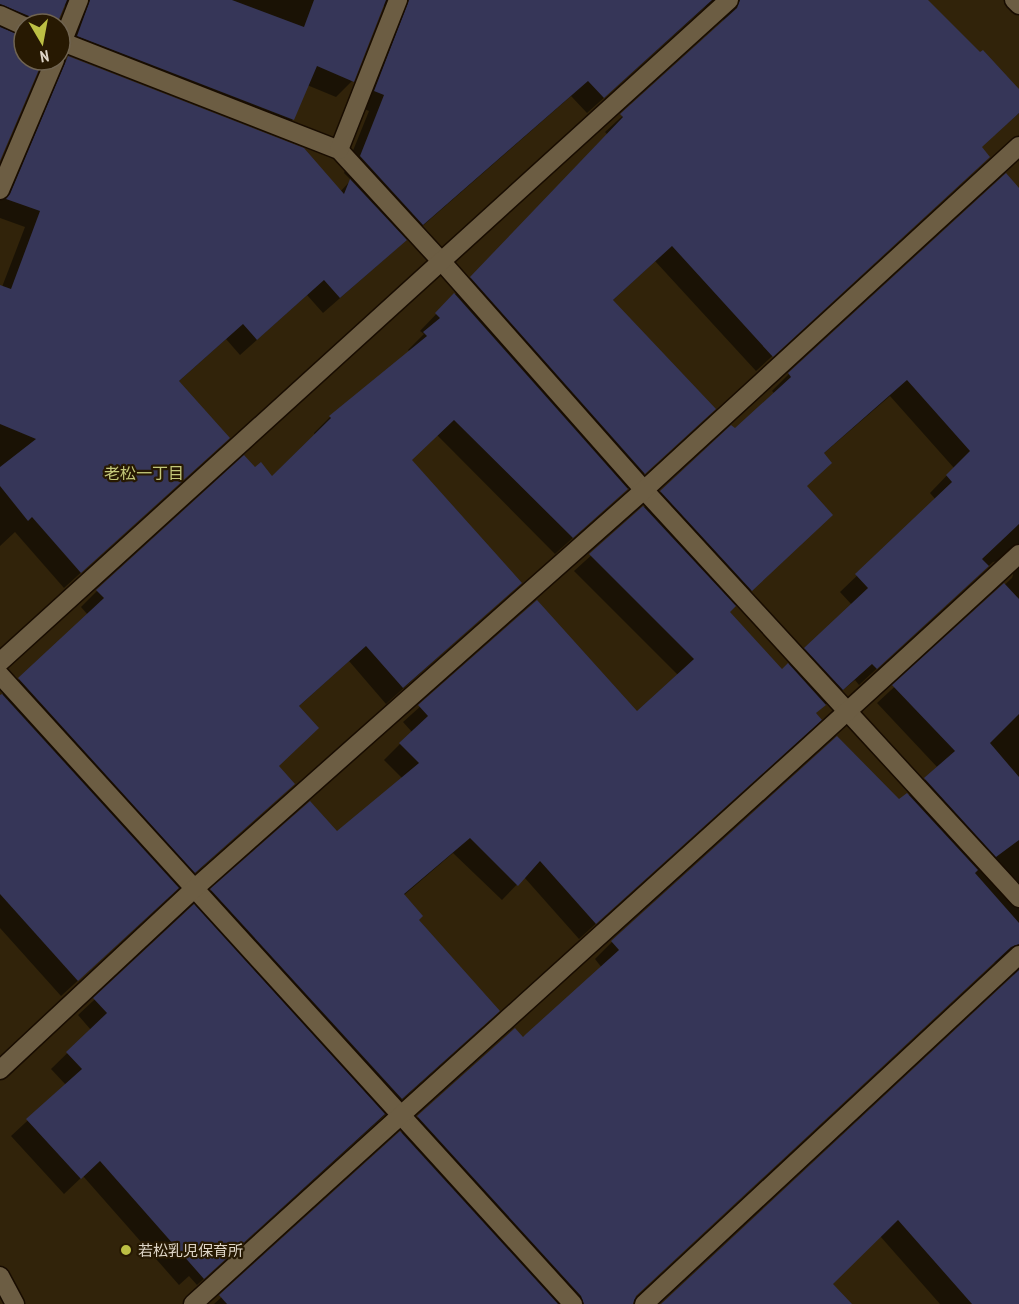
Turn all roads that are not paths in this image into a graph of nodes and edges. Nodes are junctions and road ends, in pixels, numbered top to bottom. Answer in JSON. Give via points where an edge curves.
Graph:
{"nodes":[{"id":1,"x":79,"y":0,"type":"edge"},
{"id":2,"x":398,"y":0,"type":"edge"},
{"id":3,"x":729,"y":0,"type":"edge"},
{"id":4,"x":1014,"y":0,"type":"edge"},
{"id":5,"x":1019,"y":5,"type":"edge"},
{"id":6,"x":72,"y":17,"type":"edge"},
{"id":7,"x":72,"y":48,"type":"edge"},
{"id":8,"x":50,"y":72,"type":"edge"},
{"id":9,"x":1019,"y":146,"type":"edge"},
{"id":10,"x":339,"y":150,"type":"junction"},
{"id":11,"x":0,"y":190,"type":"edge"},
{"id":12,"x":442,"y":262,"type":"junction"},
{"id":13,"x":644,"y":490,"type":"junction"},
{"id":14,"x":1019,"y":554,"type":"edge"},
{"id":15,"x":0,"y":662,"type":"edge"},
{"id":16,"x":0,"y":675,"type":"edge"},
{"id":17,"x":848,"y":712,"type":"junction"},
{"id":18,"x":195,"y":888,"type":"junction"},
{"id":19,"x":1019,"y":898,"type":"edge"},
{"id":20,"x":1019,"y":955,"type":"edge"},
{"id":21,"x":0,"y":1070,"type":"edge"},
{"id":22,"x":400,"y":1115,"type":"junction"},
{"id":23,"x":0,"y":1276,"type":"edge"},
{"id":24,"x":15,"y":1304,"type":"edge"},
{"id":25,"x":194,"y":1304,"type":"edge"},
{"id":26,"x":573,"y":1304,"type":"edge"},
{"id":27,"x":644,"y":1304,"type":"edge"}],
"edges":[{"from":1,"to":6,"type":"street"},
{"from":2,"to":10,"type":"street"},
{"from":3,"to":12,"type":"street"},
{"from":4,"to":5,"type":"street"},
{"from":7,"to":10,"type":"street"},
{"from":8,"to":11,"type":"street"},
{"from":9,"to":13,"type":"street"},
{"from":10,"to":12,"type":"street"},
{"from":12,"to":13,"type":"street"},
{"from":12,"to":15,"type":"street"},
{"from":13,"to":17,"type":"street"},
{"from":13,"to":18,"type":"street"},
{"from":14,"to":17,"type":"street"},
{"from":16,"to":18,"type":"street"},
{"from":17,"to":19,"type":"street"},
{"from":17,"to":22,"type":"street"},
{"from":18,"to":21,"type":"street"},
{"from":18,"to":22,"type":"street"},
{"from":20,"to":27,"type":"street"},
{"from":22,"to":25,"type":"street"},
{"from":22,"to":26,"type":"street"},
{"from":23,"to":24,"type":"street"}]}
